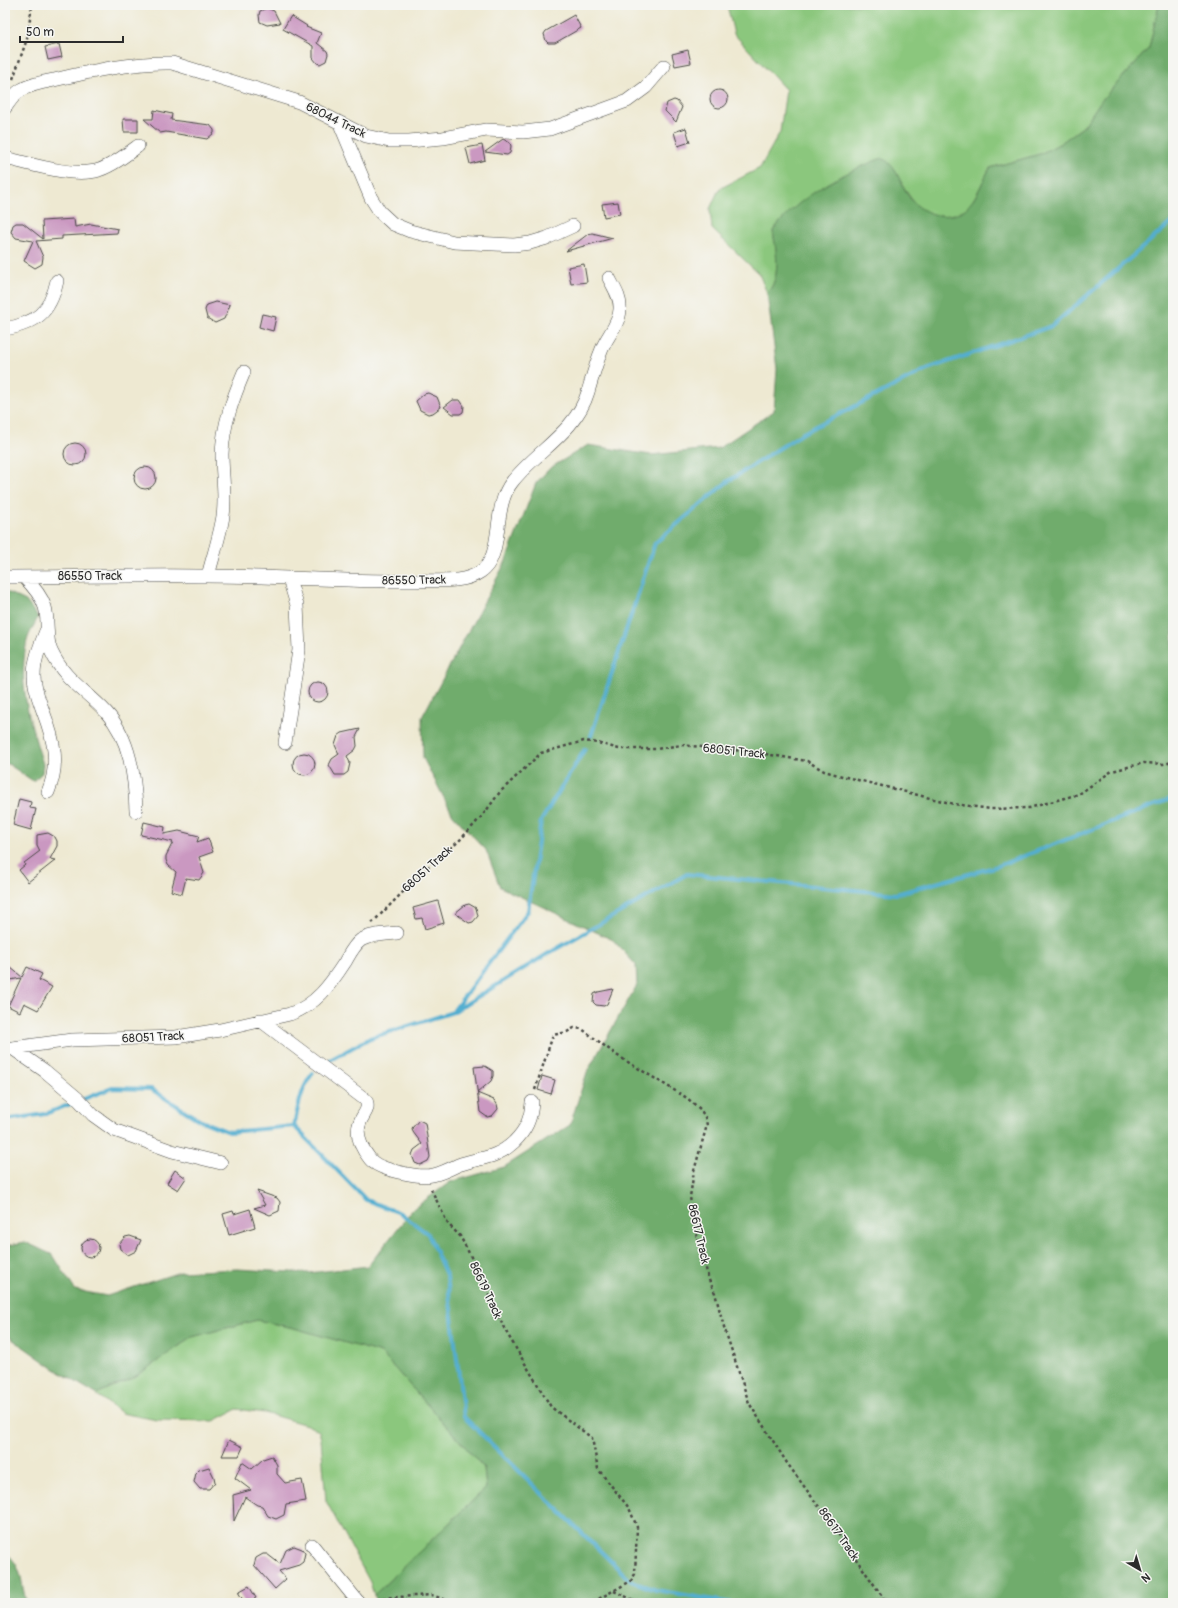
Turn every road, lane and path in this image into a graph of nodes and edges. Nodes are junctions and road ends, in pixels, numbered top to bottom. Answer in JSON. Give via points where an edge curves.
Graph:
{"nodes":[{"id":1,"x":32,"y":5,"type":"edge"},
{"id":2,"x":664,"y":66,"type":"dead end"},
{"id":3,"x":12,"y":82,"type":"dead end"},
{"id":4,"x":5,"y":108,"type":"edge"},
{"id":5,"x":340,"y":124,"type":"junction"},
{"id":6,"x":138,"y":146,"type":"dead end"},
{"id":7,"x":5,"y":158,"type":"edge"},
{"id":8,"x":573,"y":226,"type":"dead end"},
{"id":9,"x":609,"y":278,"type":"dead end"},
{"id":10,"x":57,"y":281,"type":"dead end"},
{"id":11,"x":5,"y":329,"type":"edge"},
{"id":12,"x":244,"y":372,"type":"dead end"},
{"id":13,"x":208,"y":576,"type":"junction"},
{"id":14,"x":5,"y":577,"type":"edge"},
{"id":15,"x":24,"y":577,"type":"junction"},
{"id":16,"x":289,"y":579,"type":"junction"},
{"id":17,"x":46,"y":631,"type":"junction"},
{"id":18,"x":285,"y":743,"type":"dead end"},
{"id":19,"x":1173,"y":762,"type":"edge"},
{"id":20,"x":48,"y":792,"type":"dead end"},
{"id":21,"x":136,"y":811,"type":"dead end"},
{"id":22,"x":398,"y":932,"type":"dead end"},
{"id":23,"x":361,"y":940,"type":"junction"},
{"id":24,"x":260,"y":1020,"type":"junction"},
{"id":25,"x":8,"y":1048,"type":"edge"},
{"id":26,"x":532,"y":1102,"type":"joint"},
{"id":27,"x":221,"y":1163,"type":"dead end"},
{"id":28,"x":424,"y":1175,"type":"junction"},
{"id":29,"x":312,"y":1545,"type":"dead end"},
{"id":30,"x":614,"y":1591,"type":"junction"},
{"id":31,"x":359,"y":1603,"type":"edge"},
{"id":32,"x":372,"y":1603,"type":"edge"},
{"id":33,"x":456,"y":1603,"type":"edge"},
{"id":34,"x":591,"y":1603,"type":"edge"},
{"id":35,"x":640,"y":1603,"type":"edge"},
{"id":36,"x":886,"y":1603,"type":"edge"}],
"edges":[{"from":1,"to":3,"type":"path","via":[[27,39]]},
{"from":2,"to":5,"type":"street","name":"68044 Track","via":[[646,87],[627,101],[543,130],[486,130],[443,138],[389,141],[366,136]]},
{"from":4,"to":5,"type":"street","name":"68044 Track","via":[[14,95],[29,86],[70,76],[154,62],[172,63],[298,102]]},
{"from":5,"to":8,"type":"street","via":[[371,198],[380,212],[393,224],[454,242],[514,244],[547,238]]},
{"from":6,"to":7,"type":"street","via":[[122,158],[98,170],[79,172]]},
{"from":9,"to":16,"type":"street","name":"86550 Track","via":[[618,295],[621,308],[602,349],[585,403],[578,416],[511,482],[500,506],[493,556],[481,572],[469,578],[448,580]]},
{"from":10,"to":11,"type":"street","via":[[46,310],[21,326]]},
{"from":12,"to":13,"type":"street","via":[[231,402],[224,430],[223,516]]},
{"from":13,"to":15,"type":"street","name":"86550 Track"},
{"from":13,"to":16,"type":"street","name":"86550 Track"},
{"from":14,"to":15,"type":"street","name":"86550 Track"},
{"from":15,"to":17,"type":"street","via":[[38,592],[45,608]]},
{"from":16,"to":18,"type":"street","via":[[297,605],[299,650]]},
{"from":17,"to":20,"type":"street","via":[[37,654],[34,676],[36,693],[48,725],[56,763]]},
{"from":17,"to":21,"type":"street","via":[[51,650],[66,676],[106,712],[119,730],[130,761]]},
{"from":19,"to":23,"type":"path","name":"68051 Track","via":[[1144,763],[1112,771],[1079,794],[1029,808],[991,809],[954,804],[842,776],[824,771],[807,761],[753,752],[681,745],[657,749],[618,749],[584,741],[541,753],[500,792],[458,842],[434,861],[373,921]]},
{"from":22,"to":23,"type":"street"},
{"from":23,"to":24,"type":"street","name":"68051 Track","via":[[314,1002],[290,1014]]},
{"from":24,"to":25,"type":"street","name":"68051 Track","via":[[176,1037],[72,1040]]},
{"from":24,"to":28,"type":"street","via":[[366,1100],[367,1110],[358,1132],[359,1140],[370,1160],[380,1168]]},
{"from":25,"to":27,"type":"street","via":[[45,1071],[114,1130],[172,1151]]},
{"from":26,"to":28,"type":"street","via":[[532,1115],[526,1127],[506,1148],[490,1158],[464,1163],[432,1176]]},
{"from":26,"to":36,"type":"path","name":"86617 Track","via":[[553,1035],[574,1028],[582,1029],[618,1056],[700,1108],[707,1124],[691,1190],[694,1224],[709,1280],[749,1403],[787,1463]]},
{"from":28,"to":30,"type":"path","name":"86619 Track","via":[[448,1224],[463,1243],[505,1330],[535,1383],[551,1407],[592,1438],[598,1469],[629,1508],[637,1526],[635,1574],[631,1581]]},
{"from":29,"to":31,"type":"street"},
{"from":30,"to":34,"type":"path","name":"86619 Track"},
{"from":30,"to":35,"type":"path"},
{"from":32,"to":33,"type":"path","via":[[381,1598],[431,1595]]}]}
